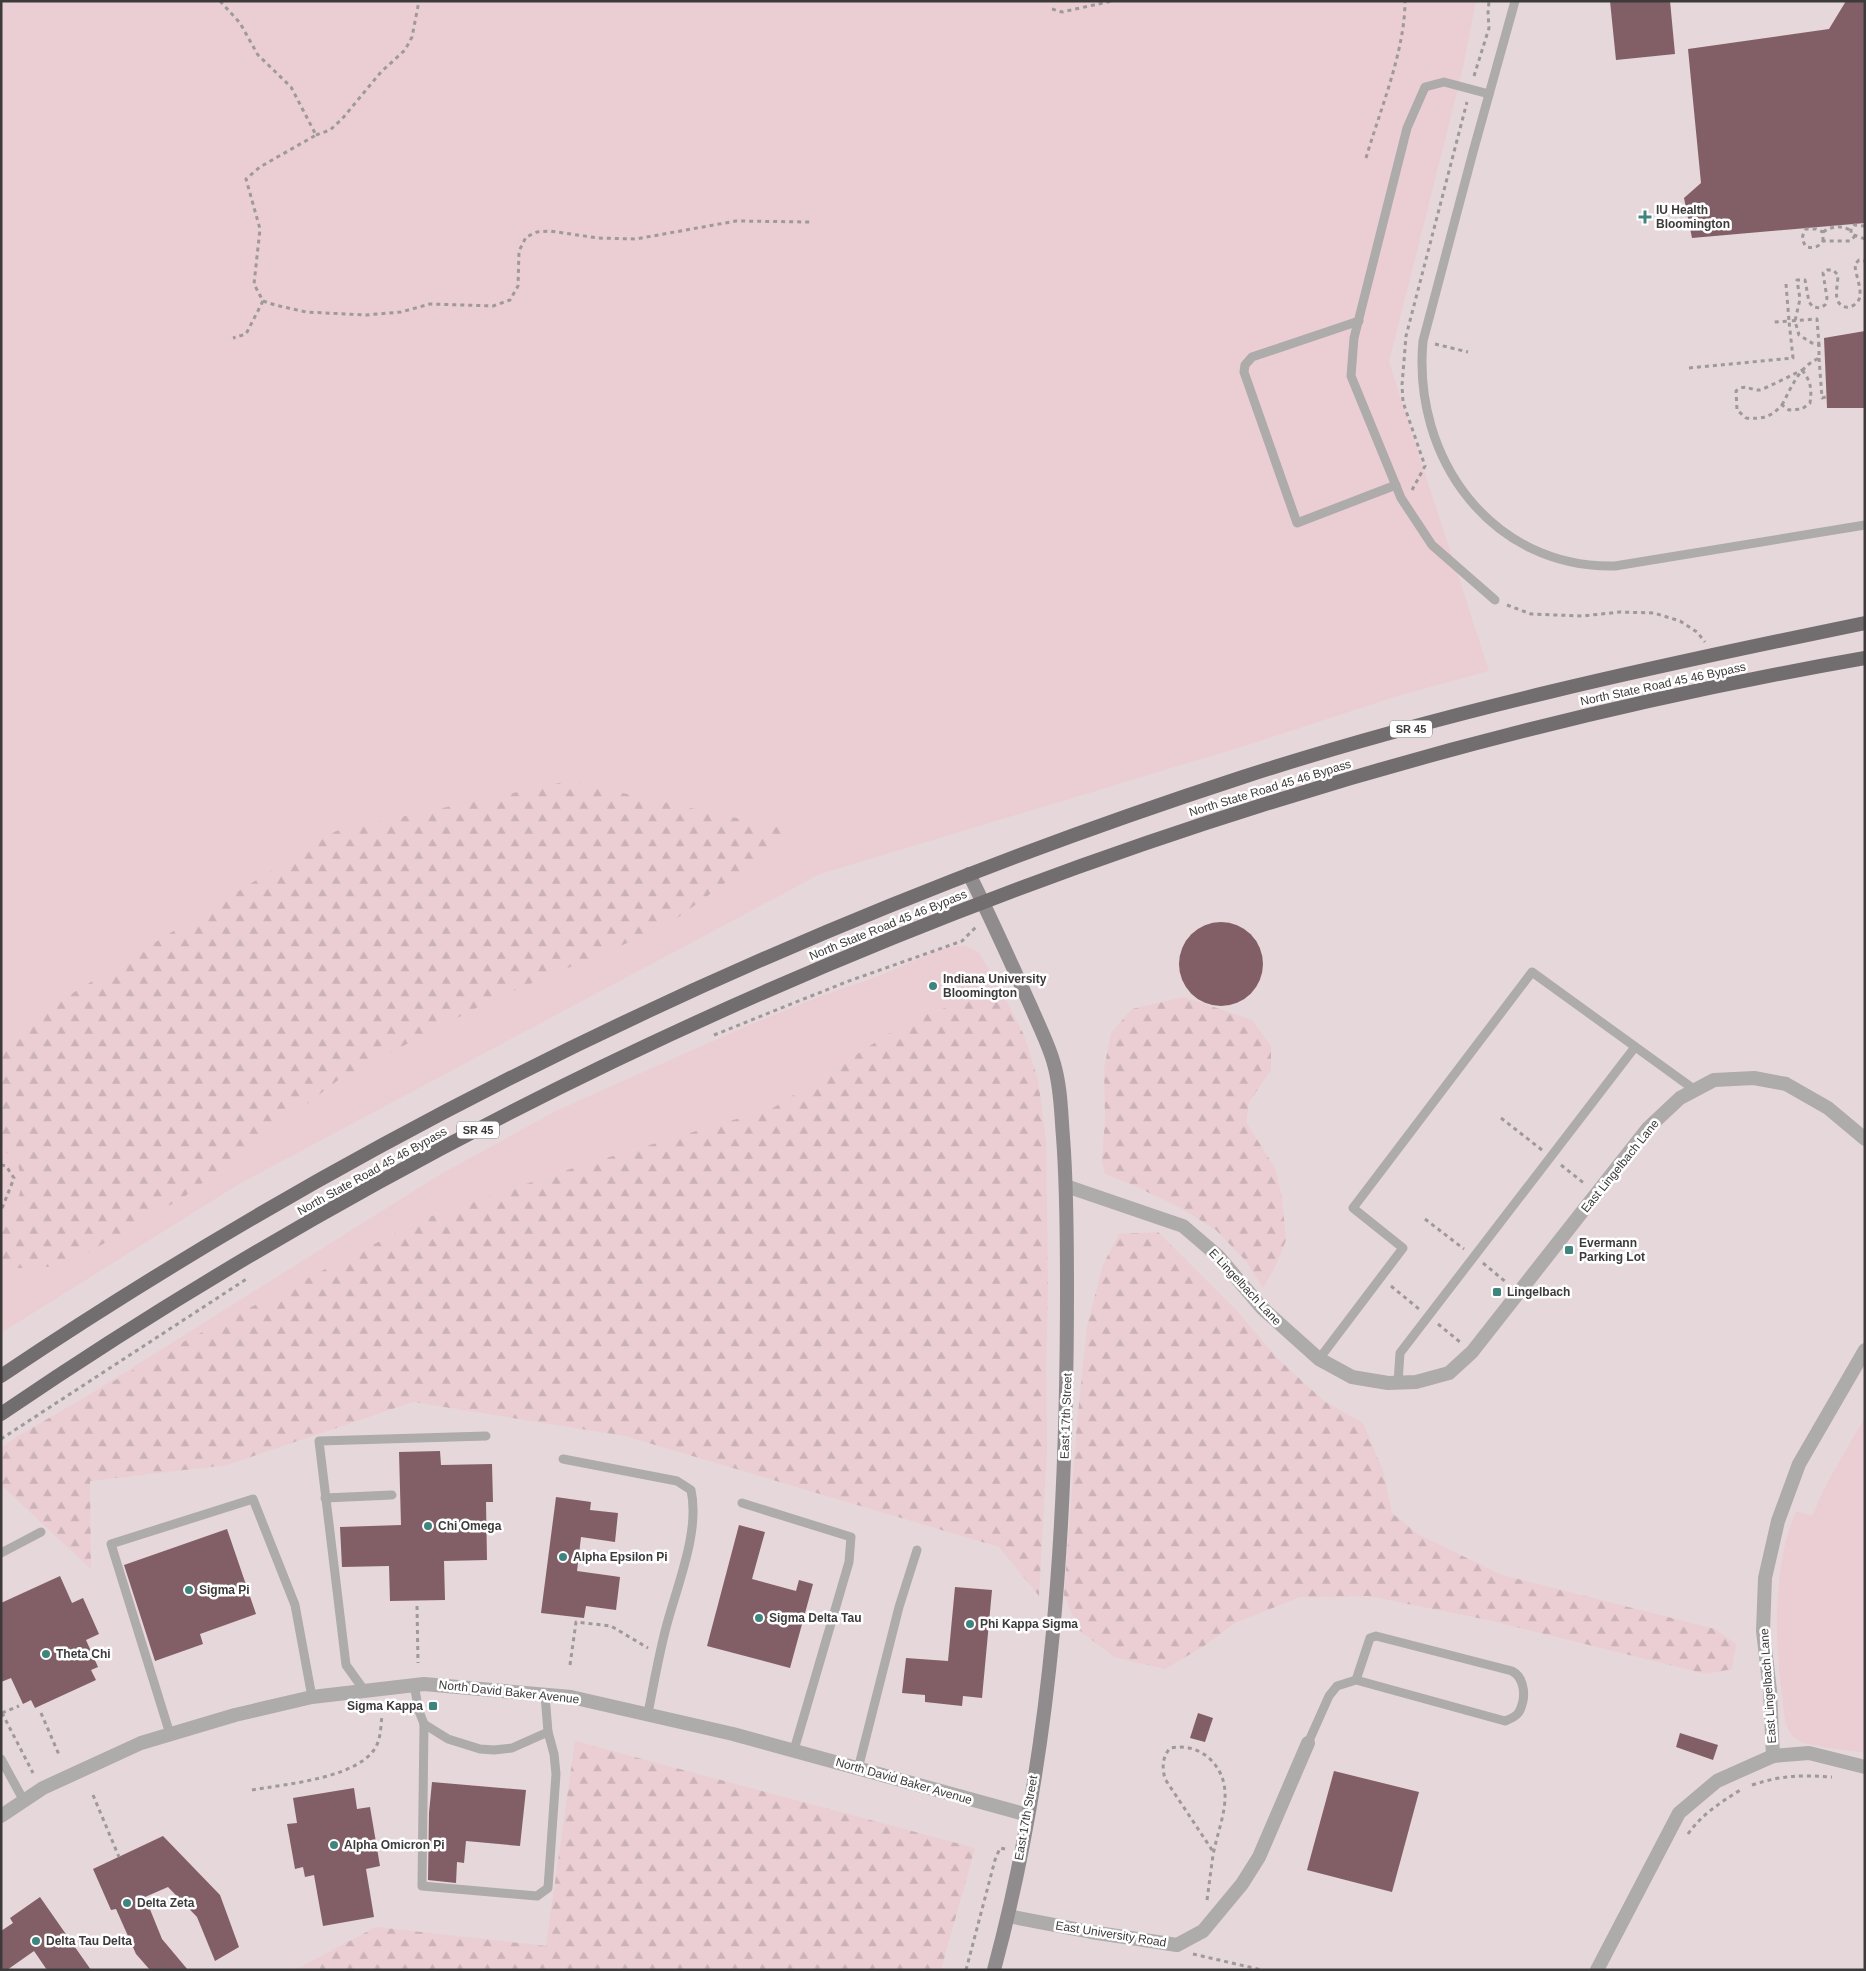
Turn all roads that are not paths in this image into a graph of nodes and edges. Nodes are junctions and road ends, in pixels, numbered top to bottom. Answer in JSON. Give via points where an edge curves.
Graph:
{"nodes":[{"id":1,"x":1516,"y":1,"type":"edge"},
{"id":2,"x":1489,"y":94,"type":"junction"},
{"id":3,"x":1359,"y":321,"type":"junction"},
{"id":4,"x":1396,"y":485,"type":"junction"},
{"id":5,"x":1865,"y":525,"type":"edge"},
{"id":6,"x":1495,"y":600,"type":"road end"},
{"id":7,"x":1865,"y":623,"type":"edge"},
{"id":8,"x":1865,"y":658,"type":"edge"},
{"id":9,"x":969,"y":874,"type":"junction"},
{"id":10,"x":983,"y":903,"type":"junction"},
{"id":11,"x":1635,"y":1046,"type":"junction"},
{"id":12,"x":1695,"y":1090,"type":"junction"},
{"id":13,"x":1865,"y":1139,"type":"edge"},
{"id":14,"x":1066,"y":1186,"type":"junction"},
{"id":15,"x":1865,"y":1350,"type":"edge"},
{"id":16,"x":1472,"y":1352,"type":"joint"},
{"id":17,"x":1319,"y":1359,"type":"junction"},
{"id":18,"x":1,"y":1376,"type":"edge"},
{"id":19,"x":1398,"y":1383,"type":"junction"},
{"id":20,"x":1,"y":1414,"type":"edge"},
{"id":21,"x":486,"y":1436,"type":"dead end"},
{"id":22,"x":563,"y":1459,"type":"dead end"},
{"id":23,"x":392,"y":1496,"type":"dead end"},
{"id":24,"x":325,"y":1498,"type":"junction"},
{"id":25,"x":742,"y":1503,"type":"dead end"},
{"id":26,"x":41,"y":1532,"type":"dead end"},
{"id":27,"x":917,"y":1550,"type":"dead end"},
{"id":28,"x":1,"y":1552,"type":"edge"},
{"id":29,"x":1356,"y":1680,"type":"junction"},
{"id":30,"x":414,"y":1685,"type":"junction"},
{"id":31,"x":364,"y":1690,"type":"junction"},
{"id":32,"x":545,"y":1695,"type":"junction"},
{"id":33,"x":312,"y":1698,"type":"junction"},
{"id":34,"x":648,"y":1714,"type":"junction"},
{"id":35,"x":424,"y":1724,"type":"junction"},
{"id":36,"x":548,"y":1732,"type":"junction"},
{"id":37,"x":170,"y":1734,"type":"junction"},
{"id":38,"x":1308,"y":1742,"type":"joint"},
{"id":39,"x":794,"y":1750,"type":"junction"},
{"id":40,"x":1773,"y":1756,"type":"junction"},
{"id":41,"x":1,"y":1759,"type":"edge"},
{"id":42,"x":1865,"y":1767,"type":"edge"},
{"id":43,"x":858,"y":1769,"type":"junction"},
{"id":44,"x":24,"y":1801,"type":"junction"},
{"id":45,"x":1028,"y":1815,"type":"junction"},
{"id":46,"x":1,"y":1816,"type":"edge"},
{"id":47,"x":1008,"y":1916,"type":"junction"},
{"id":48,"x":994,"y":1970,"type":"edge"},
{"id":49,"x":1597,"y":1970,"type":"edge"}],
"edges":[{"from":1,"to":2,"type":"lane"},
{"from":2,"to":3,"type":"lane","via":[[1444,82],[1425,88],[1408,128]]},
{"from":2,"to":5,"type":"lane","via":[[1423,341],[1421,362],[1425,404],[1438,448],[1455,481],[1477,508],[1520,541],[1554,556],[1594,566],[1615,566]]},
{"from":3,"to":4,"type":"lane","via":[[1354,338],[1351,376]]},
{"from":3,"to":4,"type":"lane","via":[[1252,357],[1244,372],[1297,523]]},
{"from":4,"to":6,"type":"lane","via":[[1432,545]]},
{"from":7,"to":9,"type":"highway","number":"SR 45","via":[[1565,688],[1385,736],[1245,777]]},
{"from":8,"to":10,"type":"highway","name":"North State Road 45 46 Bypass","number":"SR 45","via":[[1628,706],[1430,755],[1198,826]]},
{"from":9,"to":10,"type":"main road","name":"East 17th Street"},
{"from":9,"to":18,"type":"highway","name":"North State Road 45 46 Bypass","number":"SR 45","via":[[724,976],[573,1046],[461,1103],[238,1226]]},
{"from":10,"to":14,"type":"main road","name":"East 17th Street","via":[[1054,1062],[1060,1092]]},
{"from":10,"to":20,"type":"highway","name":"North State Road 45 46 Bypass","number":"SR 45","via":[[851,955],[706,1018],[488,1124],[243,1260]]},
{"from":11,"to":12,"type":"lane"},
{"from":11,"to":17,"type":"lane","via":[[1532,972],[1353,1208],[1403,1248]]},
{"from":11,"to":19,"type":"lane","via":[[1400,1353]]},
{"from":12,"to":13,"type":"street","name":"East Lingelbach Lane","via":[[1714,1080],[1754,1078],[1786,1084],[1828,1108]]},
{"from":12,"to":16,"type":"street","name":"East Lingelbach Lane","via":[[1680,1098],[1648,1128]]},
{"from":14,"to":17,"type":"street","name":"E Lingelbach Lane","via":[[1183,1226],[1218,1256],[1262,1308]]},
{"from":14,"to":45,"type":"main road","name":"East 17th Street","via":[[1067,1399],[1060,1547],[1049,1673]]},
{"from":15,"to":40,"type":"street","name":"East Lingelbach Lane","via":[[1799,1464],[1778,1521],[1765,1578],[1763,1631]]},
{"from":16,"to":19,"type":"street","name":"E Lingelbach Lane","via":[[1449,1373]]},
{"from":17,"to":19,"type":"street","name":"E Lingelbach Lane","via":[[1352,1377]]},
{"from":21,"to":24,"type":"lane","via":[[318,1441]]},
{"from":22,"to":34,"type":"lane","via":[[677,1481],[691,1490],[694,1505],[687,1553],[660,1652]]},
{"from":23,"to":24,"type":"lane"},
{"from":24,"to":31,"type":"lane","via":[[346,1665]]},
{"from":25,"to":39,"type":"lane","via":[[851,1537],[849,1562]]},
{"from":26,"to":28,"type":"lane"},
{"from":27,"to":43,"type":"lane","via":[[898,1607]]},
{"from":29,"to":29,"type":"lane","via":[[1366,1644],[1376,1636],[1518,1674],[1524,1690],[1519,1712],[1505,1720]]},
{"from":29,"to":38,"type":"lane","via":[[1337,1686],[1329,1696]]},
{"from":30,"to":31,"type":"street","name":"North David Baker Avenue"},
{"from":30,"to":32,"type":"street","name":"North David Baker Avenue"},
{"from":30,"to":35,"type":"lane"},
{"from":31,"to":33,"type":"street","name":"North David Baker Avenue"},
{"from":32,"to":34,"type":"street","name":"North David Baker Avenue","via":[[571,1696]]},
{"from":32,"to":36,"type":"lane"},
{"from":33,"to":37,"type":"street","name":"North David Baker Avenue"},
{"from":33,"to":37,"type":"lane","via":[[295,1605],[253,1499],[111,1544]]},
{"from":34,"to":39,"type":"street","name":"North David Baker Avenue"},
{"from":35,"to":36,"type":"lane","via":[[448,1740],[494,1750],[512,1748]]},
{"from":35,"to":36,"type":"lane","via":[[422,1886],[537,1896],[548,1888],[556,1774]]},
{"from":37,"to":44,"type":"street","name":"North David Baker Avenue","via":[[141,1743],[44,1788]]},
{"from":38,"to":47,"type":"street","name":"East University Road","via":[[1259,1857],[1203,1931],[1177,1945]]},
{"from":39,"to":43,"type":"street","name":"North David Baker Avenue"},
{"from":40,"to":42,"type":"street","via":[[1809,1754]]},
{"from":40,"to":49,"type":"street","name":"East Lingelbach Lane","via":[[1716,1781],[1679,1813]]},
{"from":41,"to":44,"type":"lane"},
{"from":43,"to":45,"type":"street","name":"North David Baker Avenue"},
{"from":44,"to":46,"type":"street","name":"North David Baker Avenue"},
{"from":45,"to":47,"type":"main road","name":"East 17th Street"},
{"from":47,"to":48,"type":"main road","name":"East 17th Street"}]}
